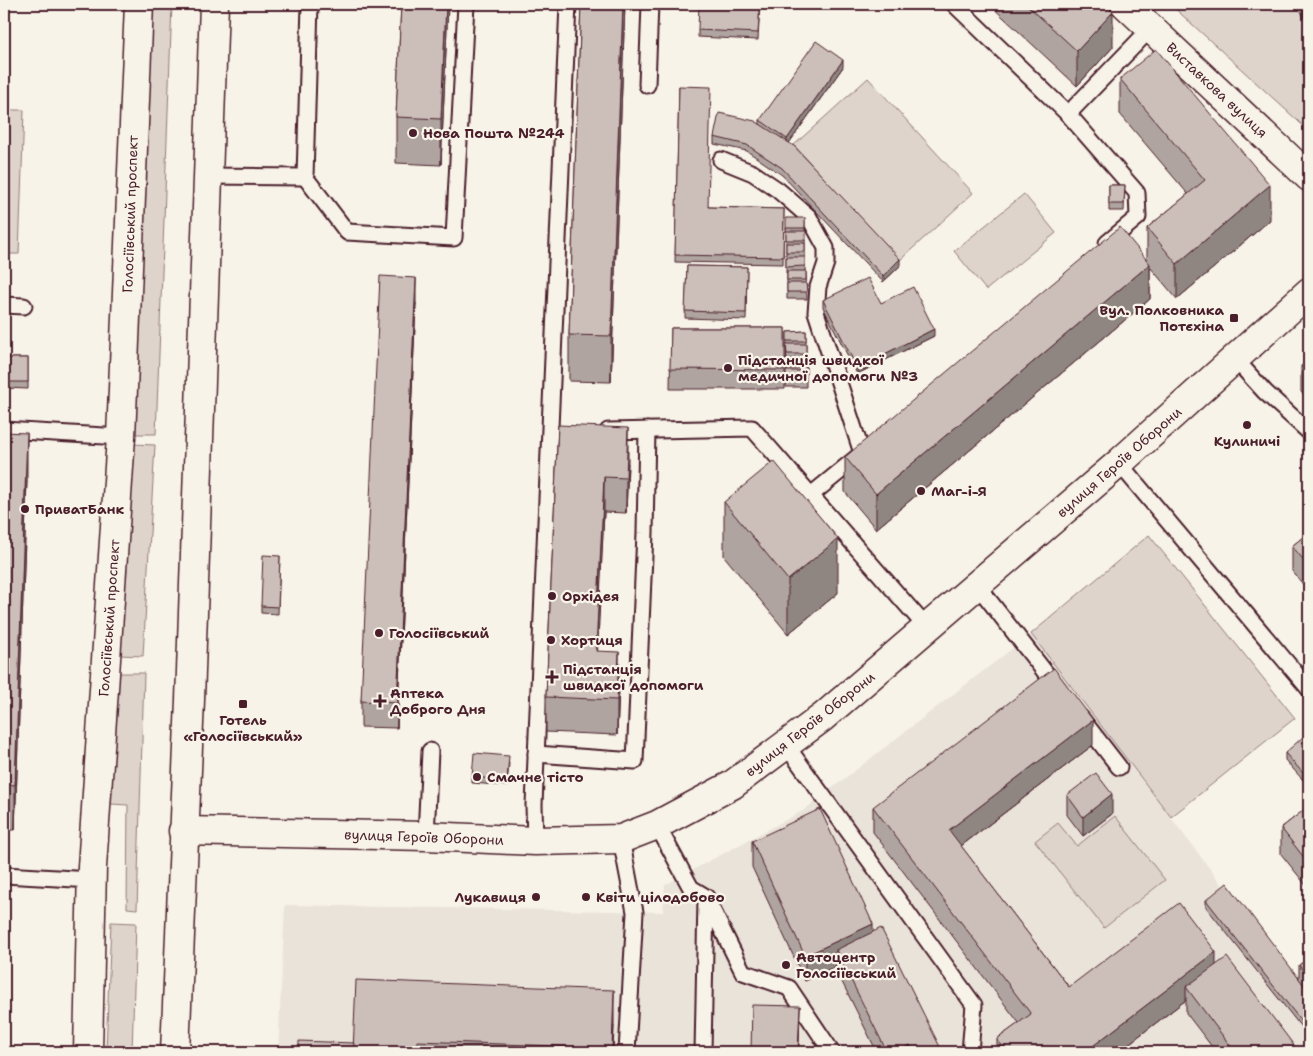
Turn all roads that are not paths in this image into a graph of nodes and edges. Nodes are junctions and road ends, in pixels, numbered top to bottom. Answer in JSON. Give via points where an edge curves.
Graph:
{"nodes":[{"id":1,"x":139,"y":4,"type":"edge"},
{"id":2,"x":214,"y":4,"type":"edge"},
{"id":3,"x":310,"y":4,"type":"edge"},
{"id":4,"x":466,"y":4,"type":"edge"},
{"id":5,"x":568,"y":4,"type":"edge"},
{"id":6,"x":650,"y":4,"type":"edge"},
{"id":7,"x":954,"y":4,"type":"edge"},
{"id":8,"x":1125,"y":4,"type":"edge"},
{"id":9,"x":1152,"y":27,"type":"junction"},
{"id":10,"x":647,"y":85,"type":"dead end"},
{"id":11,"x":1068,"y":114,"type":"junction"},
{"id":12,"x":721,"y":160,"type":"dead end"},
{"id":13,"x":207,"y":176,"type":"junction"},
{"id":14,"x":305,"y":176,"type":"junction"},
{"id":15,"x":1309,"y":176,"type":"edge"},
{"id":16,"x":1095,"y":254,"type":"edge"},
{"id":17,"x":1309,"y":292,"type":"edge"},
{"id":18,"x":4,"y":305,"type":"edge"},
{"id":19,"x":24,"y":306,"type":"dead end"},
{"id":20,"x":1235,"y":359,"type":"junction"},
{"id":21,"x":4,"y":430,"type":"edge"},
{"id":22,"x":647,"y":430,"type":"junction"},
{"id":23,"x":595,"y":431,"type":"edge"},
{"id":24,"x":549,"y":432,"type":"junction"},
{"id":25,"x":567,"y":432,"type":"edge"},
{"id":26,"x":1309,"y":432,"type":"edge"},
{"id":27,"x":121,"y":437,"type":"junction"},
{"id":28,"x":877,"y":440,"type":"edge"},
{"id":29,"x":862,"y":453,"type":"junction"},
{"id":30,"x":1119,"y":463,"type":"junction"},
{"id":31,"x":811,"y":495,"type":"junction"},
{"id":32,"x":977,"y":585,"type":"junction"},
{"id":33,"x":927,"y":628,"type":"junction"},
{"id":34,"x":1309,"y":689,"type":"edge"},
{"id":35,"x":786,"y":745,"type":"junction"},
{"id":36,"x":430,"y":751,"type":"dead end"},
{"id":37,"x":536,"y":754,"type":"junction"},
{"id":38,"x":1119,"y":767,"type":"dead end"},
{"id":39,"x":657,"y":825,"type":"junction"},
{"id":40,"x":183,"y":831,"type":"junction"},
{"id":41,"x":426,"y":836,"type":"junction"},
{"id":42,"x":621,"y":839,"type":"junction"},
{"id":43,"x":535,"y":841,"type":"junction"},
{"id":44,"x":4,"y":875,"type":"edge"},
{"id":45,"x":92,"y":880,"type":"junction"},
{"id":46,"x":706,"y":897,"type":"junction"},
{"id":47,"x":88,"y":1052,"type":"edge"},
{"id":48,"x":175,"y":1052,"type":"edge"},
{"id":49,"x":627,"y":1052,"type":"edge"},
{"id":50,"x":703,"y":1052,"type":"edge"},
{"id":51,"x":832,"y":1052,"type":"edge"},
{"id":52,"x":970,"y":1052,"type":"edge"}],
"edges":[{"from":1,"to":27,"type":"main road","name":"Голосіївський проспект"},
{"from":2,"to":13,"type":"main road"},
{"from":3,"to":14,"type":"lane"},
{"from":4,"to":14,"type":"lane","via":[[454,238],[347,232]]},
{"from":5,"to":24,"type":"lane"},
{"from":6,"to":10,"type":"lane"},
{"from":7,"to":11,"type":"lane"},
{"from":8,"to":9,"type":"main road","name":"Виставкова вулиця"},
{"from":9,"to":11,"type":"lane"},
{"from":9,"to":15,"type":"main road","name":"Виставкова вулиця"},
{"from":11,"to":16,"type":"lane","via":[[1137,193],[1138,217]]},
{"from":12,"to":29,"type":"lane","via":[[753,173],[778,190],[809,217],[826,248],[816,312]]},
{"from":13,"to":14,"type":"lane"},
{"from":13,"to":40,"type":"main road"},
{"from":17,"to":20,"type":"main road","name":"вулиця Героїв Оборони"},
{"from":18,"to":19,"type":"lane"},
{"from":20,"to":26,"type":"lane"},
{"from":20,"to":30,"type":"main road","name":"вулиця Героїв Оборони"},
{"from":21,"to":27,"type":"lane"},
{"from":22,"to":23,"type":"lane"},
{"from":22,"to":31,"type":"lane","via":[[752,428]]},
{"from":22,"to":37,"type":"lane","via":[[635,761]]},
{"from":24,"to":25,"type":"lane"},
{"from":24,"to":37,"type":"lane"},
{"from":27,"to":45,"type":"main road","name":"Голосіївський проспект"},
{"from":28,"to":29,"type":"lane"},
{"from":29,"to":31,"type":"lane"},
{"from":30,"to":32,"type":"main road","name":"вулиця Героїв Оборони"},
{"from":30,"to":34,"type":"lane"},
{"from":31,"to":33,"type":"lane"},
{"from":32,"to":33,"type":"main road","name":"вулиця Героїв Оборони"},
{"from":32,"to":38,"type":"lane"},
{"from":33,"to":35,"type":"main road","name":"вулиця Героїв Оборони"},
{"from":35,"to":39,"type":"main road","name":"вулиця Героїв Оборони","via":[[732,785]]},
{"from":35,"to":52,"type":"lane","via":[[974,1005]]},
{"from":36,"to":41,"type":"lane"},
{"from":37,"to":43,"type":"lane"},
{"from":39,"to":42,"type":"main road","name":"вулиця Героїв Оборони"},
{"from":39,"to":46,"type":"lane","via":[[691,888]]},
{"from":40,"to":41,"type":"main road","name":"вулиця Героїв Оборони"},
{"from":40,"to":48,"type":"main road"},
{"from":41,"to":43,"type":"main road","name":"вулиця Героїв Оборони"},
{"from":42,"to":43,"type":"main road","name":"вулиця Героїв Оборони"},
{"from":42,"to":49,"type":"lane","via":[[635,912]]},
{"from":44,"to":45,"type":"lane"},
{"from":45,"to":47,"type":"main road","name":"Голосіївський проспект"},
{"from":46,"to":50,"type":"lane"},
{"from":46,"to":51,"type":"lane","via":[[743,972],[789,988]]}]}
